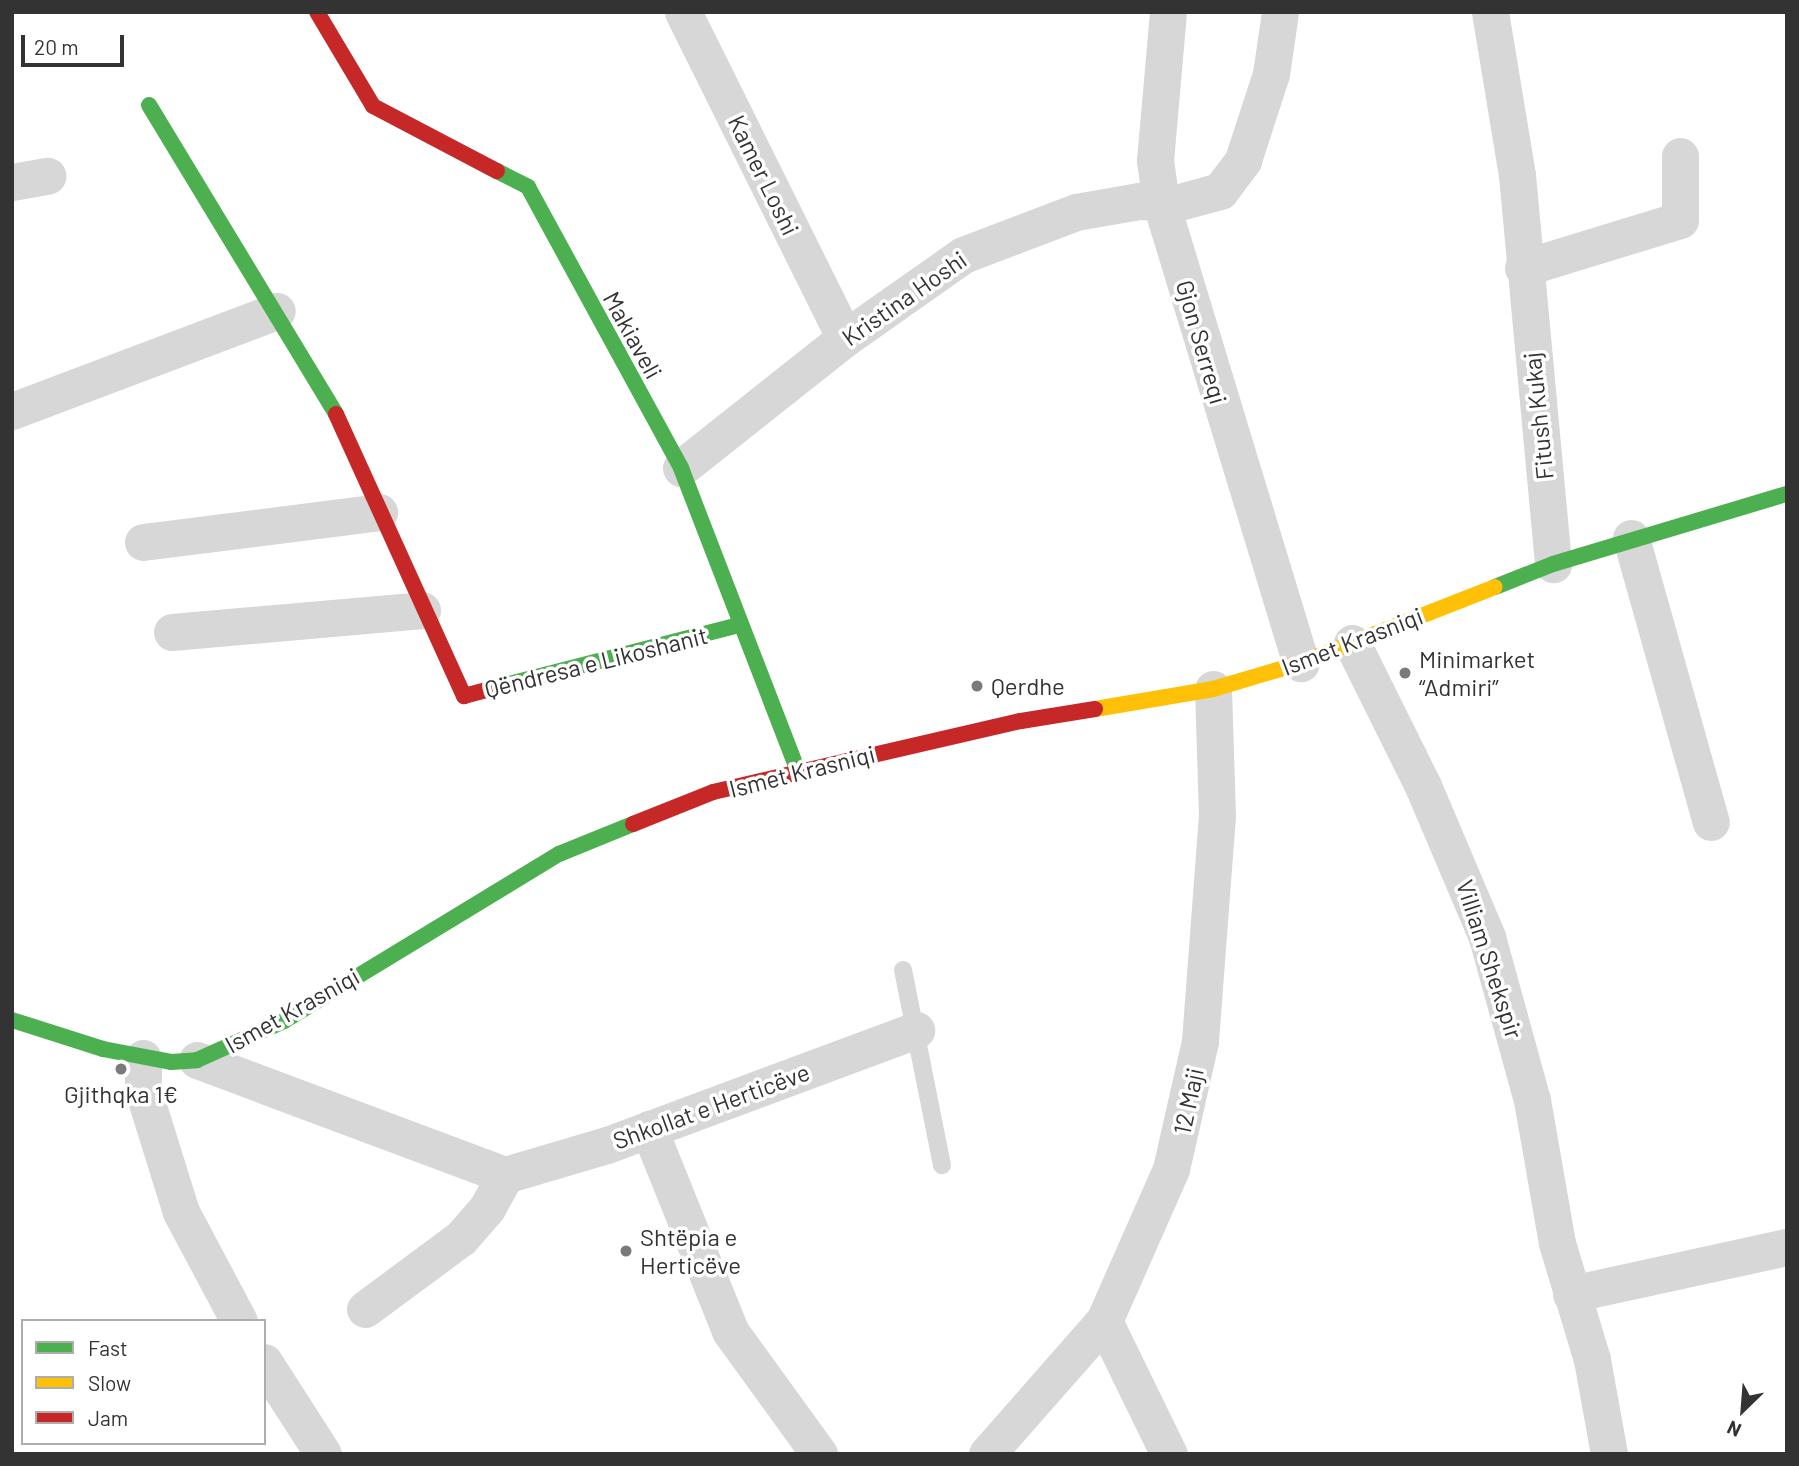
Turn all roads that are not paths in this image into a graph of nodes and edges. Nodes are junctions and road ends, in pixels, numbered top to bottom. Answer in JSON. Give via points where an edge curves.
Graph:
{"nodes":[{"id":1,"x":317,"y":12,"type":"edge"},
{"id":2,"x":683,"y":12,"type":"edge"},
{"id":3,"x":1168,"y":12,"type":"edge"},
{"id":4,"x":1280,"y":12,"type":"edge"},
{"id":5,"x":1490,"y":12,"type":"edge"},
{"id":6,"x":149,"y":104,"type":"dead end"},
{"id":7,"x":1680,"y":156,"type":"dead end"},
{"id":8,"x":1161,"y":203,"type":"junction"},
{"id":9,"x":1523,"y":268,"type":"junction"},
{"id":10,"x":277,"y":311,"type":"junction"},
{"id":11,"x":845,"y":338,"type":"junction"},
{"id":12,"x":12,"y":411,"type":"edge"},
{"id":13,"x":681,"y":468,"type":"junction"},
{"id":14,"x":1787,"y":494,"type":"edge"},
{"id":15,"x":379,"y":512,"type":"junction"},
{"id":16,"x":1631,"y":538,"type":"junction"},
{"id":17,"x":143,"y":542,"type":"dead end"},
{"id":18,"x":1553,"y":564,"type":"junction"},
{"id":19,"x":422,"y":610,"type":"junction"},
{"id":20,"x":740,"y":625,"type":"junction"},
{"id":21,"x":172,"y":632,"type":"dead end"},
{"id":22,"x":1352,"y":643,"type":"junction"},
{"id":23,"x":1301,"y":663,"type":"junction"},
{"id":24,"x":1213,"y":689,"type":"junction"},
{"id":25,"x":798,"y":771,"type":"junction"},
{"id":26,"x":1711,"y":822,"type":"dead end"},
{"id":27,"x":903,"y":970,"type":"dead end"},
{"id":28,"x":12,"y":1020,"type":"edge"},
{"id":29,"x":916,"y":1030,"type":"junction"},
{"id":30,"x":143,"y":1058,"type":"junction"},
{"id":31,"x":197,"y":1060,"type":"junction"},
{"id":32,"x":649,"y":1129,"type":"junction"},
{"id":33,"x":942,"y":1165,"type":"dead end"},
{"id":34,"x":505,"y":1175,"type":"junction"},
{"id":35,"x":1787,"y":1247,"type":"edge"},
{"id":36,"x":1571,"y":1294,"type":"junction"},
{"id":37,"x":366,"y":1309,"type":"dead end"},
{"id":38,"x":238,"y":1319,"type":"edge"},
{"id":39,"x":1104,"y":1321,"type":"junction"},
{"id":40,"x":266,"y":1365,"type":"edge"},
{"id":41,"x":323,"y":1454,"type":"edge"},
{"id":42,"x":820,"y":1454,"type":"edge"},
{"id":43,"x":987,"y":1454,"type":"edge"},
{"id":44,"x":1169,"y":1454,"type":"edge"},
{"id":45,"x":1609,"y":1454,"type":"edge"}],
"edges":[{"from":1,"to":13,"type":"street","name":"Makiaveli","via":[[373,106],[528,187]]},
{"from":2,"to":11,"type":"street","name":"Kamer Loshi"},
{"from":3,"to":8,"type":"street","name":"Gjon Serreqi","via":[[1155,160]]},
{"from":4,"to":8,"type":"street","via":[[1271,74],[1234,178],[1220,191],[1202,198]]},
{"from":5,"to":9,"type":"street","name":"Fitush Kukaj","via":[[1517,175]]},
{"from":6,"to":10,"type":"street","name":"Qëndresa e Likoshanit"},
{"from":7,"to":9,"type":"street","via":[[1680,220]]},
{"from":8,"to":11,"type":"street","name":"Kristina Hoshi","via":[[1139,201],[1076,212],[963,255]]},
{"from":8,"to":23,"type":"street","name":"Gjon Serreqi"},
{"from":9,"to":18,"type":"street","name":"Fitush Kukaj"},
{"from":10,"to":12,"type":"street"},
{"from":10,"to":15,"type":"street","name":"Qëndresa e Likoshanit","via":[[340,420]]},
{"from":11,"to":13,"type":"street","name":"Kristina Hoshi"},
{"from":13,"to":20,"type":"street","name":"Makiaveli"},
{"from":14,"to":16,"type":"street","name":"Ismet Krasniqi"},
{"from":15,"to":17,"type":"street"},
{"from":15,"to":19,"type":"street","name":"Qëndresa e Likoshanit"},
{"from":16,"to":18,"type":"street","name":"Ismet Krasniqi"},
{"from":16,"to":26,"type":"street"},
{"from":18,"to":22,"type":"street","name":"Ismet Krasniqi"},
{"from":19,"to":20,"type":"street","name":"Qëndresa e Likoshanit","via":[[464,696]]},
{"from":19,"to":21,"type":"street"},
{"from":20,"to":25,"type":"street","name":"Makiaveli"},
{"from":22,"to":23,"type":"street","name":"Ismet Krasniqi"},
{"from":22,"to":36,"type":"street","name":"Villiam Shekspir","via":[[1423,786],[1487,937],[1532,1100],[1557,1243]]},
{"from":23,"to":24,"type":"street","name":"Ismet Krasniqi"},
{"from":24,"to":25,"type":"street","name":"Ismet Krasniqi","via":[[1021,721]]},
{"from":24,"to":39,"type":"street","name":"12 Maji","via":[[1217,816],[1200,1041],[1171,1169]]},
{"from":25,"to":31,"type":"street","name":"Ismet Krasniqi","via":[[713,792],[559,854],[284,1021]]},
{"from":27,"to":29,"type":"lane"},
{"from":28,"to":30,"type":"street","name":"Ismet Krasniqi"},
{"from":29,"to":32,"type":"street","name":"Shkollat e Herticëve"},
{"from":29,"to":33,"type":"lane"},
{"from":30,"to":31,"type":"street","name":"Ismet Krasniqi"},
{"from":30,"to":38,"type":"street","via":[[143,1090],[181,1212]]},
{"from":31,"to":34,"type":"street"},
{"from":32,"to":34,"type":"street","name":"Shkollat e Herticëve"},
{"from":32,"to":42,"type":"street","via":[[730,1331]]},
{"from":34,"to":37,"type":"street","via":[[487,1208],[461,1238]]},
{"from":35,"to":36,"type":"street"},
{"from":36,"to":45,"type":"street","name":"Villiam Shekspir","via":[[1592,1360]]},
{"from":39,"to":43,"type":"street","name":"12 Maji"},
{"from":39,"to":44,"type":"street"},
{"from":40,"to":41,"type":"street"}]}
